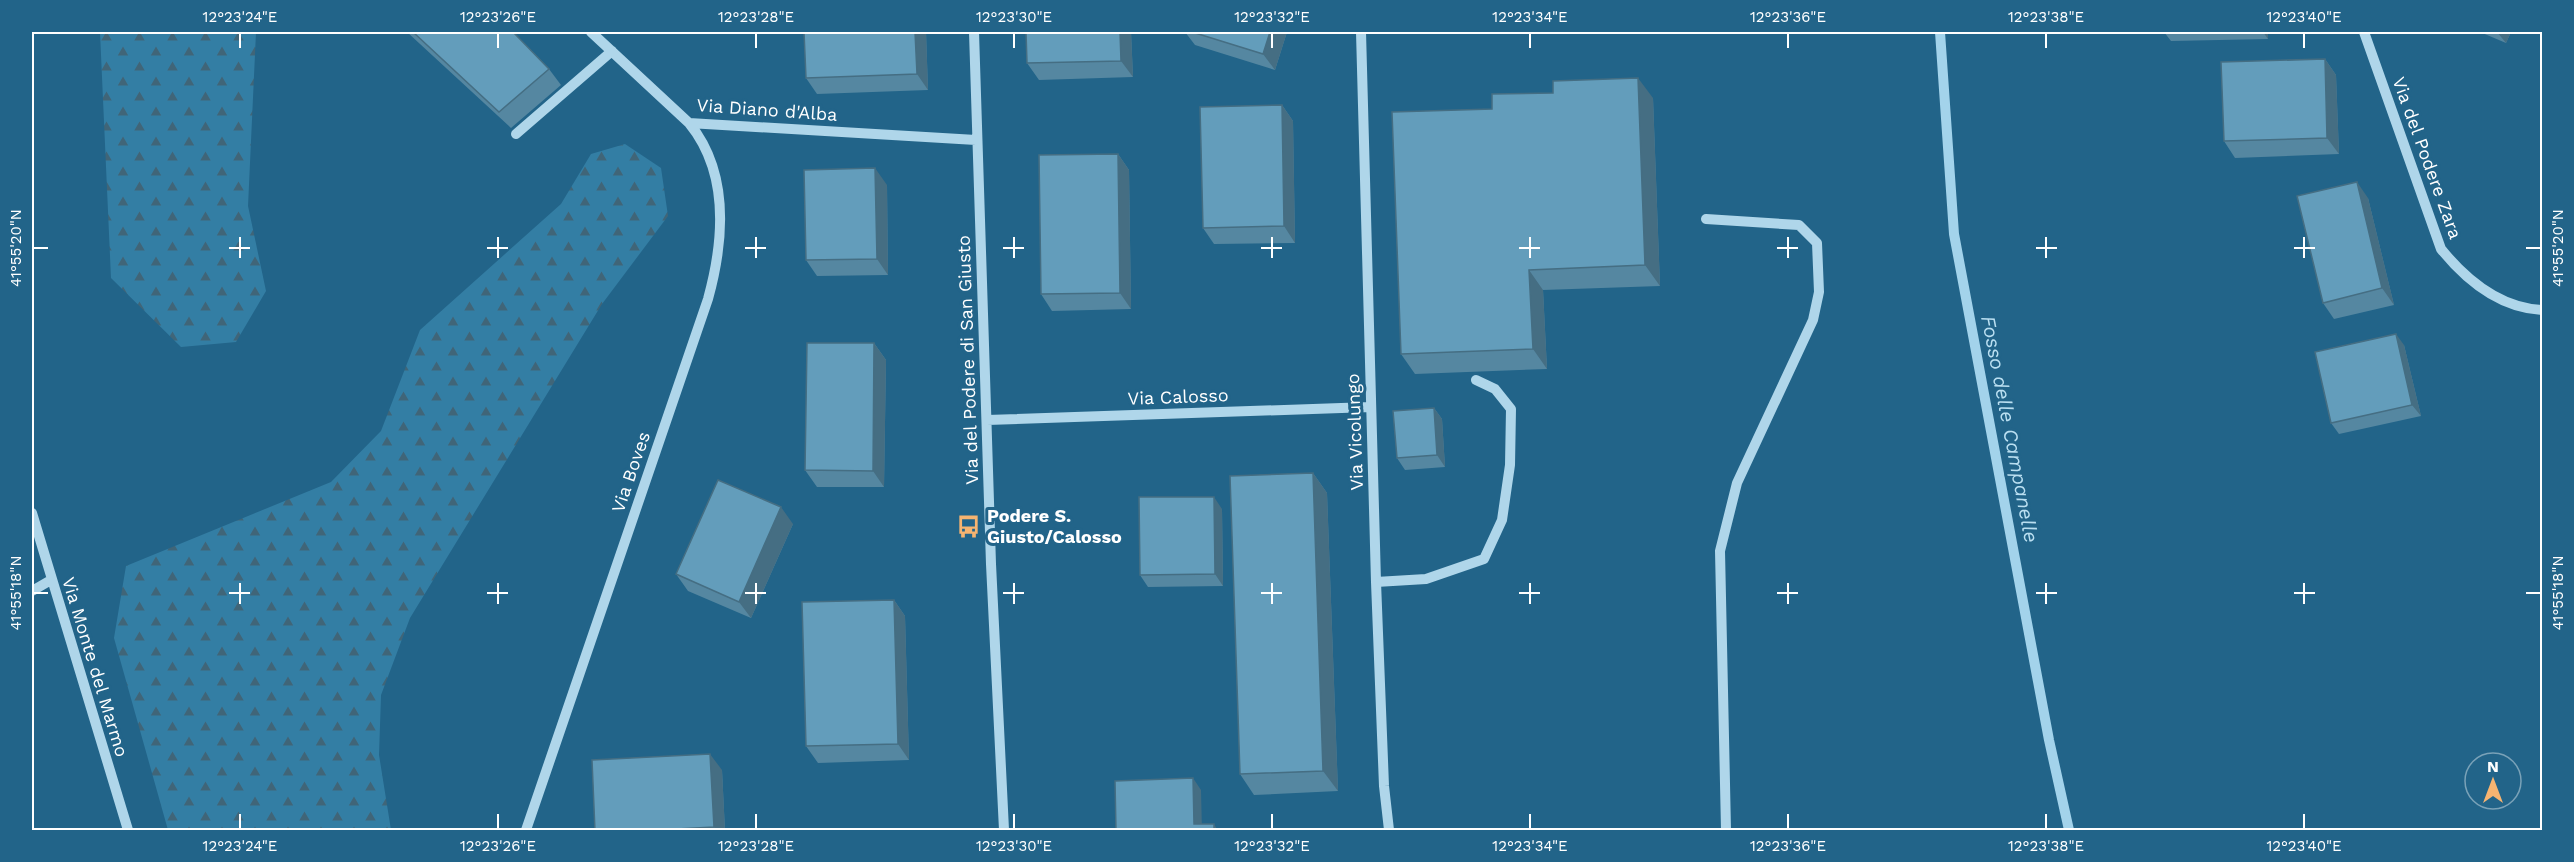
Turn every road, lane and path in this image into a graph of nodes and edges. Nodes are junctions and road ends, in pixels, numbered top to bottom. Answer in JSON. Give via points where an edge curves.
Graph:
{"nodes":[{"id":1,"x":591,"y":32,"type":"edge"},
{"id":2,"x":974,"y":32,"type":"edge"},
{"id":3,"x":1360,"y":32,"type":"edge"},
{"id":4,"x":2364,"y":32,"type":"edge"},
{"id":5,"x":612,"y":51,"type":"junction"},
{"id":6,"x":689,"y":123,"type":"junction"},
{"id":7,"x":516,"y":134,"type":"dead end"},
{"id":8,"x":976,"y":140,"type":"junction"},
{"id":9,"x":1706,"y":219,"type":"dead end"},
{"id":10,"x":2542,"y":310,"type":"edge"},
{"id":11,"x":1476,"y":380,"type":"edge"},
{"id":12,"x":1370,"y":407,"type":"junction"},
{"id":13,"x":987,"y":420,"type":"junction"},
{"id":14,"x":32,"y":513,"type":"edge"},
{"id":15,"x":51,"y":580,"type":"junction"},
{"id":16,"x":1376,"y":582,"type":"junction"},
{"id":17,"x":32,"y":591,"type":"edge"},
{"id":18,"x":128,"y":831,"type":"edge"},
{"id":19,"x":526,"y":831,"type":"edge"},
{"id":20,"x":1004,"y":831,"type":"edge"},
{"id":21,"x":1389,"y":831,"type":"edge"},
{"id":22,"x":1726,"y":831,"type":"edge"}],
"edges":[{"from":1,"to":5,"type":"street","name":"Via Diano d'Alba"},
{"from":2,"to":8,"type":"street","name":"Via del Podere di San Giusto"},
{"from":3,"to":12,"type":"street","name":"Via Vicolungo"},
{"from":4,"to":10,"type":"street","name":"Via del Podere Zara","via":[[2441,249],[2485,291],[2509,304]]},
{"from":5,"to":6,"type":"street","name":"Via Diano d'Alba"},
{"from":5,"to":7,"type":"street"},
{"from":6,"to":8,"type":"street","name":"Via Diano d'Alba"},
{"from":6,"to":19,"type":"street","name":"Via Boves","via":[[705,146],[717,184],[717,265]]},
{"from":8,"to":13,"type":"street","name":"Via del Podere di San Giusto"},
{"from":9,"to":22,"type":"street","via":[[1799,225],[1817,243],[1820,292],[1813,320],[1737,483],[1720,551]]},
{"from":11,"to":16,"type":"street","via":[[1495,389],[1510,410],[1510,465],[1502,520],[1484,559],[1426,579]]},
{"from":12,"to":13,"type":"street","name":"Via Calosso"},
{"from":12,"to":16,"type":"street","name":"Via Vicolungo"},
{"from":13,"to":20,"type":"street","name":"Via del Podere di San Giusto"},
{"from":14,"to":15,"type":"street","name":"Via Monte del Marmo"},
{"from":15,"to":17,"type":"street"},
{"from":15,"to":18,"type":"street","name":"Via Monte del Marmo"},
{"from":16,"to":21,"type":"street","name":"Via Vicolungo"}]}
